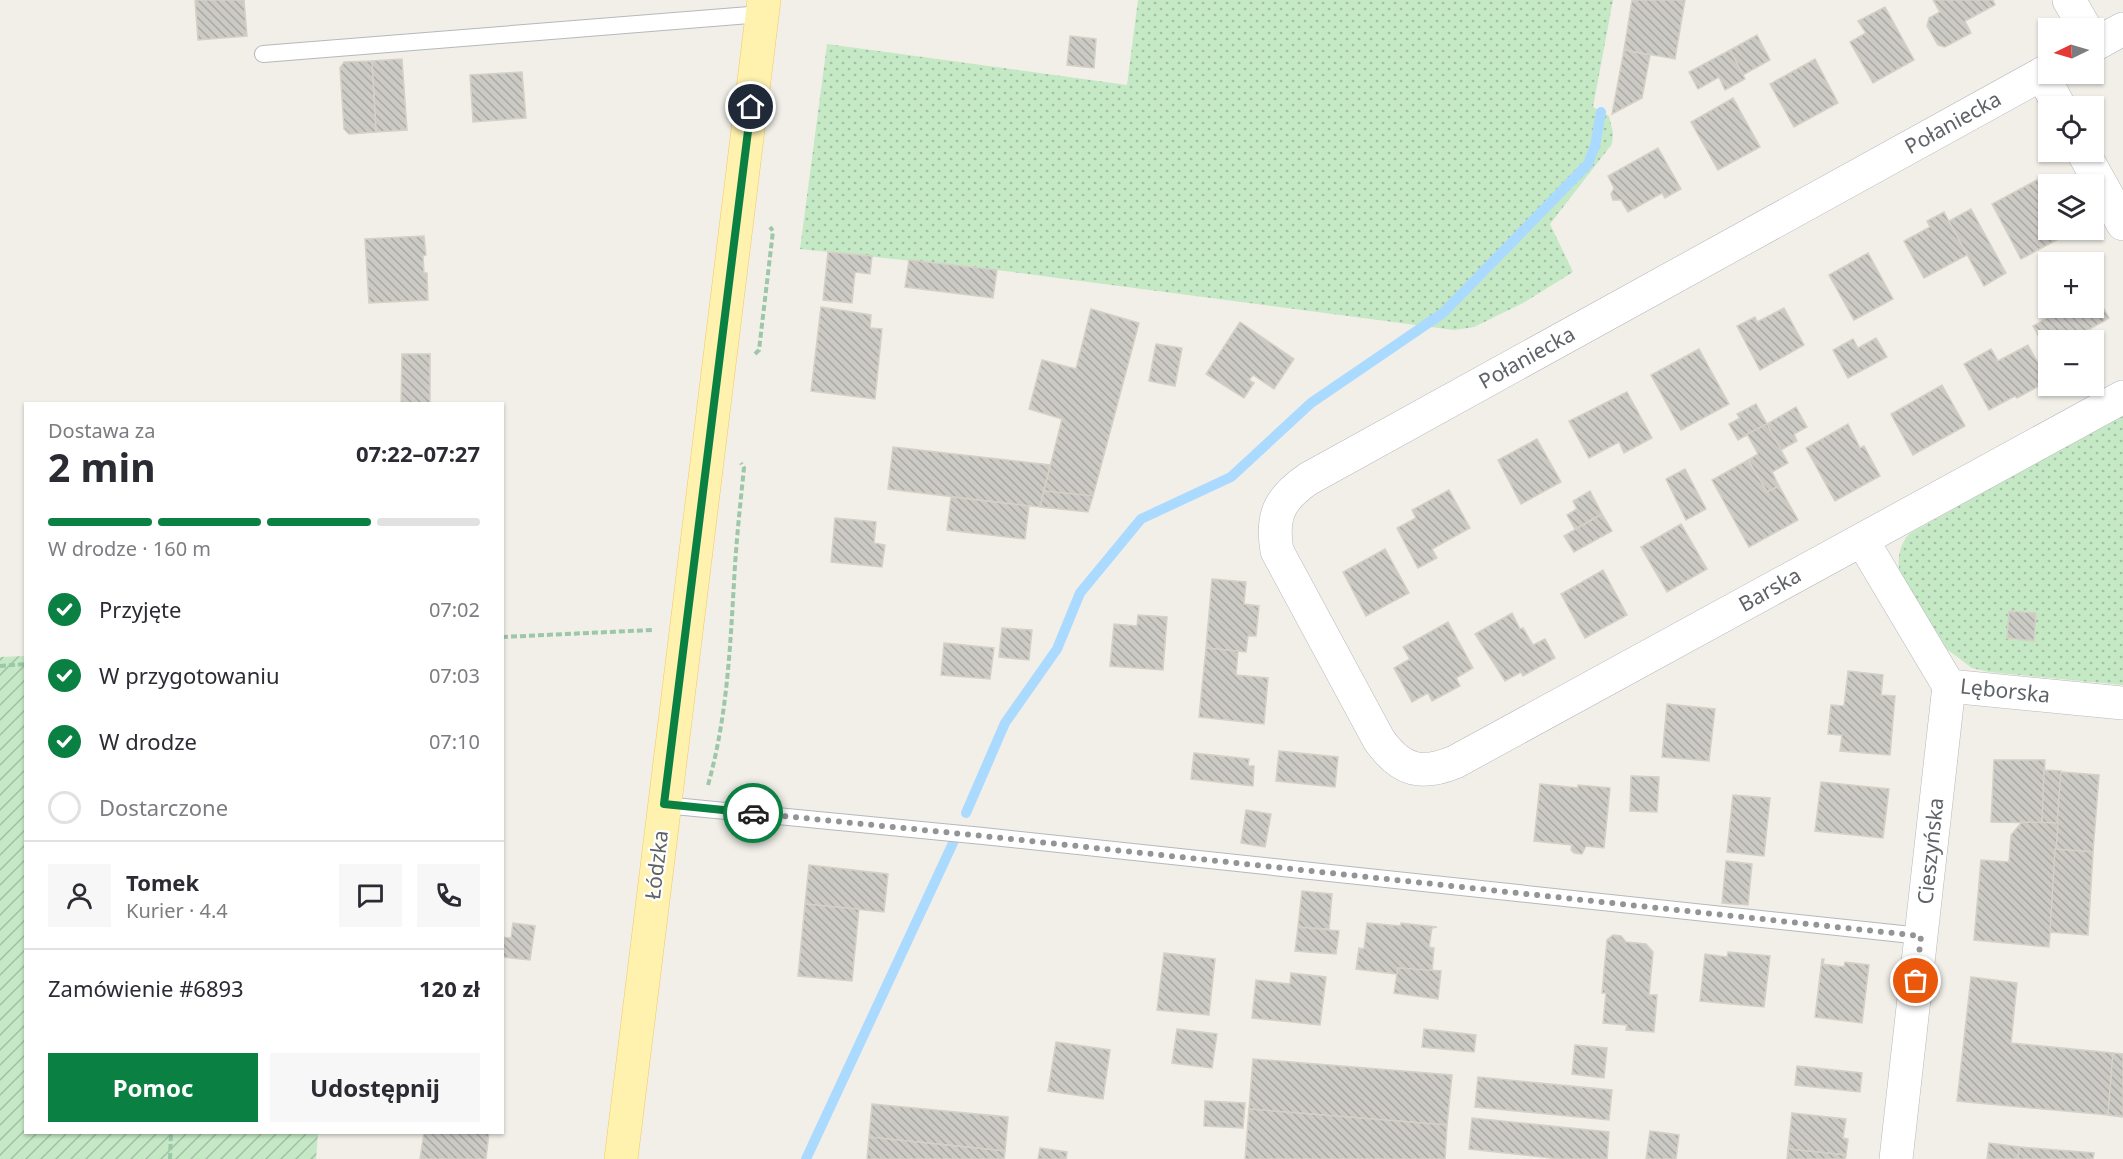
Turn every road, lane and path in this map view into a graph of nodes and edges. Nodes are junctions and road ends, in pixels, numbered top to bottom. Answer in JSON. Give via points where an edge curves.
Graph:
{"nodes":[{"id":1,"x":2069,"y":0,"type":"edge"},
{"id":2,"x":763,"y":7,"type":"edge"},
{"id":3,"x":2079,"y":18,"type":"edge"},
{"id":4,"x":2123,"y":29,"type":"edge"},
{"id":5,"x":2104,"y":39,"type":"edge"},
{"id":6,"x":263,"y":54,"type":"dead end"},
{"id":7,"x":2038,"y":76,"type":"edge"},
{"id":8,"x":2089,"y":162,"type":"edge"},
{"id":9,"x":2123,"y":224,"type":"edge"},
{"id":10,"x":2123,"y":397,"type":"edge"},
{"id":11,"x":1862,"y":540,"type":"junction"},
{"id":12,"x":686,"y":629,"type":"junction"},
{"id":13,"x":504,"y":637,"type":"edge"},
{"id":14,"x":24,"y":664,"type":"edge"},
{"id":15,"x":0,"y":666,"type":"edge"},
{"id":16,"x":1949,"y":686,"type":"junction"},
{"id":17,"x":2123,"y":703,"type":"edge"},
{"id":18,"x":1413,"y":769,"type":"joint"},
{"id":19,"x":664,"y":804,"type":"junction"},
{"id":20,"x":1921,"y":936,"type":"junction"},
{"id":21,"x":171,"y":1134,"type":"edge"},
{"id":22,"x":170,"y":1159,"type":"edge"},
{"id":23,"x":621,"y":1159,"type":"edge"},
{"id":24,"x":1896,"y":1159,"type":"edge"}],
"edges":[{"from":1,"to":3,"type":"street"},
{"from":2,"to":6,"type":"lane"},
{"from":2,"to":12,"type":"main road","name":"Łódzka"},
{"from":4,"to":5,"type":"street"},
{"from":7,"to":18,"type":"street","name":"Połaniecka","via":[[1318,473],[1282,502],[1275,518],[1277,551],[1379,740],[1388,753]]},
{"from":8,"to":9,"type":"street"},
{"from":10,"to":11,"type":"street","name":"Barska"},
{"from":11,"to":16,"type":"street","name":"Lęborska"},
{"from":11,"to":18,"type":"street","name":"Barska","via":[[1455,762],[1441,768]]},
{"from":12,"to":13,"type":"path"},
{"from":12,"to":19,"type":"main road","name":"Łódzka"},
{"from":14,"to":15,"type":"path"},
{"from":16,"to":17,"type":"street","name":"Lęborska"},
{"from":16,"to":20,"type":"street","name":"Cieszyńska"},
{"from":19,"to":20,"type":"lane"},
{"from":19,"to":23,"type":"main road","name":"Łódzka"},
{"from":20,"to":24,"type":"street","name":"Cieszyńska"},
{"from":21,"to":22,"type":"path"}]}
